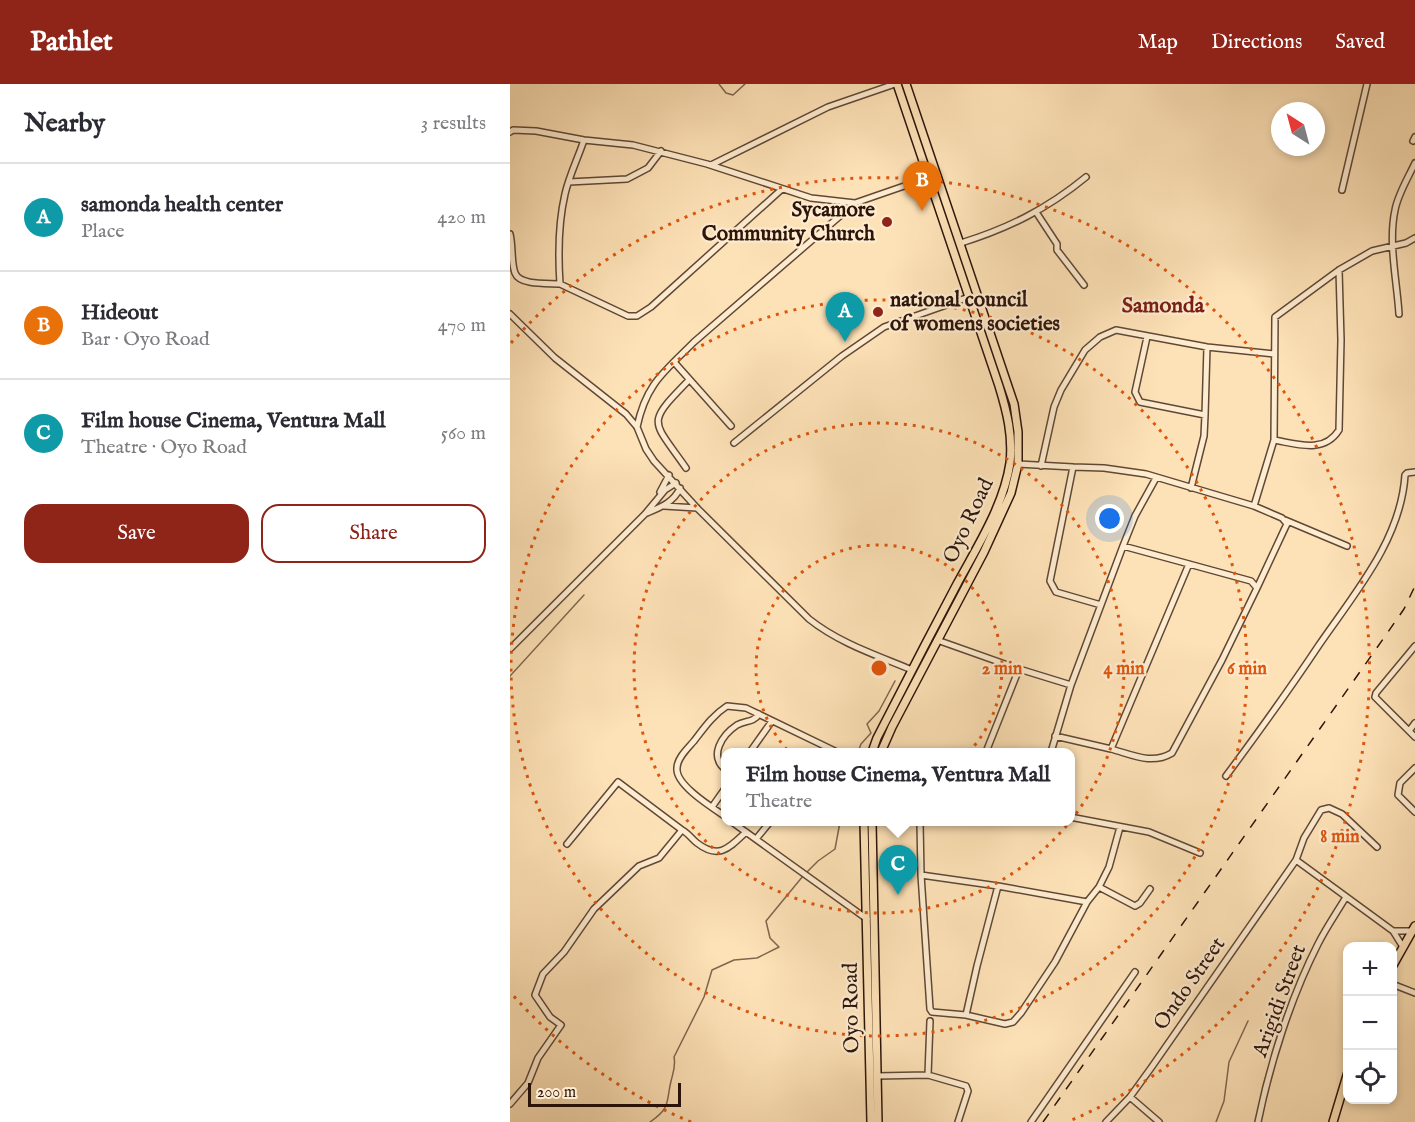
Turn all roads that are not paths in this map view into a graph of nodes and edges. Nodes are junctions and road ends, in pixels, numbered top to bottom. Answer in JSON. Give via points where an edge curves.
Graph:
{"nodes":[{"id":1,"x":896,"y":84,"type":"edge"},
{"id":2,"x":906,"y":84,"type":"edge"},
{"id":3,"x":1366,"y":84,"type":"edge"},
{"id":4,"x":510,"y":132,"type":"edge"},
{"id":5,"x":584,"y":140,"type":"junction"},
{"id":6,"x":661,"y":151,"type":"junction"},
{"id":7,"x":1415,"y":163,"type":"edge"},
{"id":8,"x":711,"y":165,"type":"junction"},
{"id":9,"x":936,"y":175,"type":"junction"},
{"id":10,"x":1086,"y":177,"type":"dead end"},
{"id":11,"x":928,"y":178,"type":"junction"},
{"id":12,"x":569,"y":182,"type":"junction"},
{"id":13,"x":782,"y":189,"type":"junction"},
{"id":14,"x":1342,"y":190,"type":"dead end"},
{"id":15,"x":855,"y":203,"type":"junction"},
{"id":16,"x":1036,"y":212,"type":"junction"},
{"id":17,"x":510,"y":234,"type":"edge"},
{"id":18,"x":1415,"y":238,"type":"edge"},
{"id":19,"x":960,"y":243,"type":"junction"},
{"id":20,"x":1394,"y":246,"type":"junction"},
{"id":21,"x":1339,"y":270,"type":"junction"},
{"id":22,"x":560,"y":284,"type":"junction"},
{"id":23,"x":1084,"y":285,"type":"dead end"},
{"id":24,"x":969,"y":297,"type":"junction"},
{"id":25,"x":510,"y":314,"type":"edge"},
{"id":26,"x":1399,"y":314,"type":"dead end"},
{"id":27,"x":1147,"y":337,"type":"junction"},
{"id":28,"x":1207,"y":347,"type":"junction"},
{"id":29,"x":1274,"y":354,"type":"junction"},
{"id":30,"x":674,"y":362,"type":"junction"},
{"id":31,"x":689,"y":380,"type":"junction"},
{"id":32,"x":1205,"y":415,"type":"junction"},
{"id":33,"x":731,"y":426,"type":"dead end"},
{"id":34,"x":637,"y":427,"type":"junction"},
{"id":35,"x":1274,"y":440,"type":"junction"},
{"id":36,"x":734,"y":443,"type":"dead end"},
{"id":37,"x":1018,"y":464,"type":"junction"},
{"id":38,"x":1041,"y":466,"type":"junction"},
{"id":39,"x":1073,"y":467,"type":"junction"},
{"id":40,"x":686,"y":468,"type":"dead end"},
{"id":41,"x":1415,"y":472,"type":"edge"},
{"id":42,"x":669,"y":475,"type":"junction"},
{"id":43,"x":1156,"y":478,"type":"junction"},
{"id":44,"x":678,"y":485,"type":"junction"},
{"id":45,"x":1191,"y":488,"type":"junction"},
{"id":46,"x":658,"y":497,"type":"junction"},
{"id":47,"x":662,"y":506,"type":"junction"},
{"id":48,"x":1254,"y":506,"type":"junction"},
{"id":49,"x":697,"y":508,"type":"junction"},
{"id":50,"x":645,"y":513,"type":"junction"},
{"id":51,"x":1285,"y":520,"type":"junction"},
{"id":52,"x":1123,"y":546,"type":"junction"},
{"id":53,"x":1347,"y":546,"type":"dead end"},
{"id":54,"x":1189,"y":564,"type":"junction"},
{"id":55,"x":1257,"y":588,"type":"junction"},
{"id":56,"x":1101,"y":605,"type":"junction"},
{"id":57,"x":937,"y":640,"type":"junction"},
{"id":58,"x":1415,"y":646,"type":"edge"},
{"id":59,"x":510,"y":649,"type":"edge"},
{"id":60,"x":1019,"y":669,"type":"junction"},
{"id":61,"x":912,"y":670,"type":"junction"},
{"id":62,"x":1071,"y":686,"type":"junction"},
{"id":63,"x":759,"y":714,"type":"junction"},
{"id":64,"x":772,"y":721,"type":"junction"},
{"id":65,"x":1415,"y":723,"type":"edge"},
{"id":66,"x":1409,"y":730,"type":"junction"},
{"id":67,"x":1055,"y":736,"type":"junction"},
{"id":68,"x":1415,"y":737,"type":"edge"},
{"id":69,"x":753,"y":748,"type":"edge"},
{"id":70,"x":822,"y":748,"type":"edge"},
{"id":71,"x":874,"y":748,"type":"edge"},
{"id":72,"x":883,"y":748,"type":"edge"},
{"id":73,"x":988,"y":748,"type":"edge"},
{"id":74,"x":1052,"y":748,"type":"edge"},
{"id":75,"x":1111,"y":750,"type":"junction"},
{"id":76,"x":721,"y":765,"type":"edge"},
{"id":77,"x":1415,"y":768,"type":"edge"},
{"id":78,"x":1226,"y":776,"type":"dead end"},
{"id":79,"x":721,"y":794,"type":"edge"},
{"id":80,"x":712,"y":807,"type":"junction"},
{"id":81,"x":1415,"y":812,"type":"edge"},
{"id":82,"x":721,"y":813,"type":"edge"},
{"id":83,"x":1075,"y":818,"type":"edge"},
{"id":84,"x":738,"y":826,"type":"edge"},
{"id":85,"x":767,"y":826,"type":"edge"},
{"id":86,"x":864,"y":826,"type":"edge"},
{"id":87,"x":872,"y":826,"type":"edge"},
{"id":88,"x":920,"y":826,"type":"edge"},
{"id":89,"x":1120,"y":827,"type":"junction"},
{"id":90,"x":682,"y":830,"type":"junction"},
{"id":91,"x":746,"y":832,"type":"junction"},
{"id":92,"x":756,"y":839,"type":"junction"},
{"id":93,"x":567,"y":844,"type":"dead end"},
{"id":94,"x":1377,"y":847,"type":"dead end"},
{"id":95,"x":1200,"y":853,"type":"dead end"},
{"id":96,"x":1296,"y":860,"type":"junction"},
{"id":97,"x":921,"y":875,"type":"junction"},
{"id":98,"x":998,"y":886,"type":"junction"},
{"id":99,"x":1099,"y":887,"type":"junction"},
{"id":100,"x":1150,"y":889,"type":"dead end"},
{"id":101,"x":1346,"y":897,"type":"junction"},
{"id":102,"x":1087,"y":902,"type":"junction"},
{"id":103,"x":867,"y":919,"type":"junction"},
{"id":104,"x":1413,"y":929,"type":"edge"},
{"id":105,"x":1393,"y":931,"type":"junction"},
{"id":106,"x":1403,"y":947,"type":"junction"},
{"id":107,"x":1397,"y":958,"type":"edge"},
{"id":108,"x":1135,"y":972,"type":"dead end"},
{"id":109,"x":1397,"y":986,"type":"edge"},
{"id":110,"x":1415,"y":993,"type":"edge"},
{"id":111,"x":966,"y":1015,"type":"junction"},
{"id":112,"x":930,"y":1021,"type":"dead end"},
{"id":113,"x":873,"y":1060,"type":"junction"},
{"id":114,"x":928,"y":1075,"type":"junction"},
{"id":115,"x":878,"y":1076,"type":"junction"},
{"id":116,"x":1343,"y":1086,"type":"edge"},
{"id":117,"x":1130,"y":1096,"type":"junction"},
{"id":118,"x":510,"y":1104,"type":"edge"},
{"id":119,"x":871,"y":1122,"type":"edge"},
{"id":120,"x":878,"y":1122,"type":"edge"},
{"id":121,"x":958,"y":1122,"type":"edge"},
{"id":122,"x":1031,"y":1122,"type":"edge"},
{"id":123,"x":1106,"y":1122,"type":"edge"},
{"id":124,"x":1159,"y":1122,"type":"edge"},
{"id":125,"x":1258,"y":1122,"type":"edge"},
{"id":126,"x":1333,"y":1122,"type":"edge"}],
"edges":[{"from":1,"to":8,"type":"street","via":[[828,107]]},
{"from":1,"to":11,"type":"main road","name":"Oyo Road"},
{"from":2,"to":9,"type":"main road","name":"Oyo Road"},
{"from":3,"to":14,"type":"street"},
{"from":4,"to":5,"type":"street","via":[[536,131]]},
{"from":5,"to":6,"type":"street"},
{"from":5,"to":12,"type":"street"},
{"from":6,"to":8,"type":"street"},
{"from":6,"to":12,"type":"street","via":[[648,168],[627,179]]},
{"from":7,"to":20,"type":"street","via":[[1395,210]]},
{"from":8,"to":13,"type":"street"},
{"from":9,"to":11,"type":"street"},
{"from":9,"to":19,"type":"main road","name":"Oyo Road"},
{"from":10,"to":16,"type":"street"},
{"from":11,"to":15,"type":"street"},
{"from":11,"to":24,"type":"main road","name":"Oyo Road"},
{"from":12,"to":22,"type":"street","via":[[559,226]]},
{"from":13,"to":15,"type":"street","via":[[811,198]]},
{"from":13,"to":22,"type":"street","via":[[637,316],[628,316]]},
{"from":15,"to":30,"type":"street"},
{"from":16,"to":19,"type":"street","via":[[995,232]]},
{"from":16,"to":23,"type":"street","via":[[1057,244],[1056,250]]},
{"from":17,"to":22,"type":"street","via":[[514,271],[519,278]]},
{"from":18,"to":20,"type":"street"},
{"from":19,"to":37,"type":"main road","name":"Oyo Road","via":[[1014,404]]},
{"from":20,"to":21,"type":"street","via":[[1372,251]]},
{"from":20,"to":26,"type":"street"},
{"from":21,"to":29,"type":"street","via":[[1275,317]]},
{"from":21,"to":35,"type":"street","via":[[1339,430],[1334,438],[1317,446]]},
{"from":24,"to":36,"type":"street","via":[[884,327]]},
{"from":24,"to":61,"type":"main road","name":"Oyo Road","via":[[1005,406],[1011,434],[1010,463],[985,530]]},
{"from":25,"to":34,"type":"street"},
{"from":27,"to":28,"type":"street"},
{"from":27,"to":32,"type":"street","via":[[1135,393],[1138,400]]},
{"from":27,"to":38,"type":"street","via":[[1116,330],[1085,350],[1054,407]]},
{"from":28,"to":29,"type":"street"},
{"from":28,"to":32,"type":"street"},
{"from":29,"to":35,"type":"street"},
{"from":30,"to":31,"type":"street"},
{"from":30,"to":34,"type":"street","via":[[651,386]]},
{"from":31,"to":33,"type":"street"},
{"from":31,"to":40,"type":"street","via":[[657,417],[658,428]]},
{"from":32,"to":45,"type":"street"},
{"from":34,"to":42,"type":"street","via":[[646,449]]},
{"from":35,"to":48,"type":"street"},
{"from":37,"to":38,"type":"street"},
{"from":37,"to":57,"type":"main road","name":"Oyo Road","via":[[1008,500]]},
{"from":38,"to":39,"type":"street"},
{"from":39,"to":43,"type":"street","via":[[1136,472]]},
{"from":39,"to":56,"type":"street","via":[[1050,581],[1056,592]]},
{"from":41,"to":78,"type":"street","via":[[1405,475],[1401,502],[1388,537],[1364,582]]},
{"from":42,"to":44,"type":"street"},
{"from":42,"to":46,"type":"street"},
{"from":43,"to":45,"type":"street"},
{"from":43,"to":52,"type":"street"},
{"from":44,"to":46,"type":"street","via":[[669,486]]},
{"from":44,"to":47,"type":"street","via":[[673,498]]},
{"from":44,"to":49,"type":"street"},
{"from":45,"to":48,"type":"street"},
{"from":46,"to":50,"type":"street"},
{"from":47,"to":49,"type":"street"},
{"from":47,"to":50,"type":"street"},
{"from":48,"to":51,"type":"street"},
{"from":49,"to":61,"type":"street","via":[[826,632]]},
{"from":50,"to":59,"type":"street"},
{"from":51,"to":53,"type":"street"},
{"from":51,"to":55,"type":"street","via":[[1286,528]]},
{"from":52,"to":54,"type":"street"},
{"from":52,"to":56,"type":"street"},
{"from":54,"to":55,"type":"street","via":[[1251,581]]},
{"from":54,"to":75,"type":"street"},
{"from":55,"to":75,"type":"street","via":[[1173,753],[1152,760]]},
{"from":56,"to":62,"type":"street"},
{"from":57,"to":60,"type":"street"},
{"from":57,"to":72,"type":"main road","name":"Oyo Road"},
{"from":58,"to":66,"type":"street","via":[[1375,697]]},
{"from":60,"to":62,"type":"street"},
{"from":60,"to":73,"type":"street"},
{"from":61,"to":71,"type":"main road","name":"Oyo Road"},
{"from":62,"to":67,"type":"street"},
{"from":63,"to":64,"type":"street"},
{"from":63,"to":76,"type":"street","via":[[753,721],[736,726],[719,746]]},
{"from":63,"to":80,"type":"street","via":[[740,706],[727,706],[681,758],[676,768],[678,778]]},
{"from":64,"to":69,"type":"street"},
{"from":64,"to":70,"type":"street"},
{"from":65,"to":66,"type":"street"},
{"from":66,"to":68,"type":"street"},
{"from":67,"to":74,"type":"street"},
{"from":67,"to":75,"type":"street"},
{"from":77,"to":81,"type":"street","via":[[1400,783],[1398,795]]},
{"from":79,"to":80,"type":"street"},
{"from":80,"to":82,"type":"street"},
{"from":83,"to":89,"type":"street"},
{"from":84,"to":91,"type":"street"},
{"from":85,"to":92,"type":"street"},
{"from":86,"to":103,"type":"main road","name":"Oyo Road"},
{"from":87,"to":113,"type":"main road","name":"Oyo Road"},
{"from":88,"to":97,"type":"street"},
{"from":89,"to":95,"type":"street","via":[[1149,832]]},
{"from":89,"to":99,"type":"street"},
{"from":90,"to":91,"type":"street","via":[[706,848],[719,852]]},
{"from":90,"to":93,"type":"street","via":[[618,782]]},
{"from":90,"to":118,"type":"street","via":[[658,858],[639,866],[594,909],[543,974],[535,995],[550,1017],[561,1025],[542,1052],[528,1083]]},
{"from":91,"to":92,"type":"street"},
{"from":92,"to":103,"type":"street"},
{"from":94,"to":96,"type":"street","name":"Ondo Street","via":[[1329,807],[1314,818]]},
{"from":96,"to":101,"type":"street"},
{"from":96,"to":117,"type":"street","name":"Ondo Street"},
{"from":97,"to":98,"type":"street"},
{"from":97,"to":111,"type":"street","via":[[930,1009]]},
{"from":98,"to":102,"type":"street"},
{"from":98,"to":111,"type":"street"},
{"from":99,"to":100,"type":"street","via":[[1136,906]]},
{"from":99,"to":102,"type":"street"},
{"from":101,"to":105,"type":"street"},
{"from":101,"to":125,"type":"street","name":"Arigidi Street","via":[[1318,944],[1299,987]]},
{"from":102,"to":111,"type":"street","via":[[1054,962],[1013,1022],[997,1024]]},
{"from":103,"to":113,"type":"main road","name":"Oyo Road"},
{"from":104,"to":105,"type":"street"},
{"from":104,"to":106,"type":"main road"},
{"from":105,"to":106,"type":"street"},
{"from":106,"to":107,"type":"main road"},
{"from":108,"to":122,"type":"street"},
{"from":109,"to":110,"type":"street"},
{"from":112,"to":114,"type":"street"},
{"from":113,"to":115,"type":"main road","name":"Oyo Road"},
{"from":113,"to":119,"type":"main road","name":"Oyo Road"},
{"from":114,"to":115,"type":"street"},
{"from":114,"to":121,"type":"street","via":[[968,1087]]},
{"from":115,"to":120,"type":"main road","name":"Oyo Road"},
{"from":116,"to":126,"type":"main road"},
{"from":117,"to":123,"type":"street","name":"Ondo Street"},
{"from":117,"to":124,"type":"street"}]}
